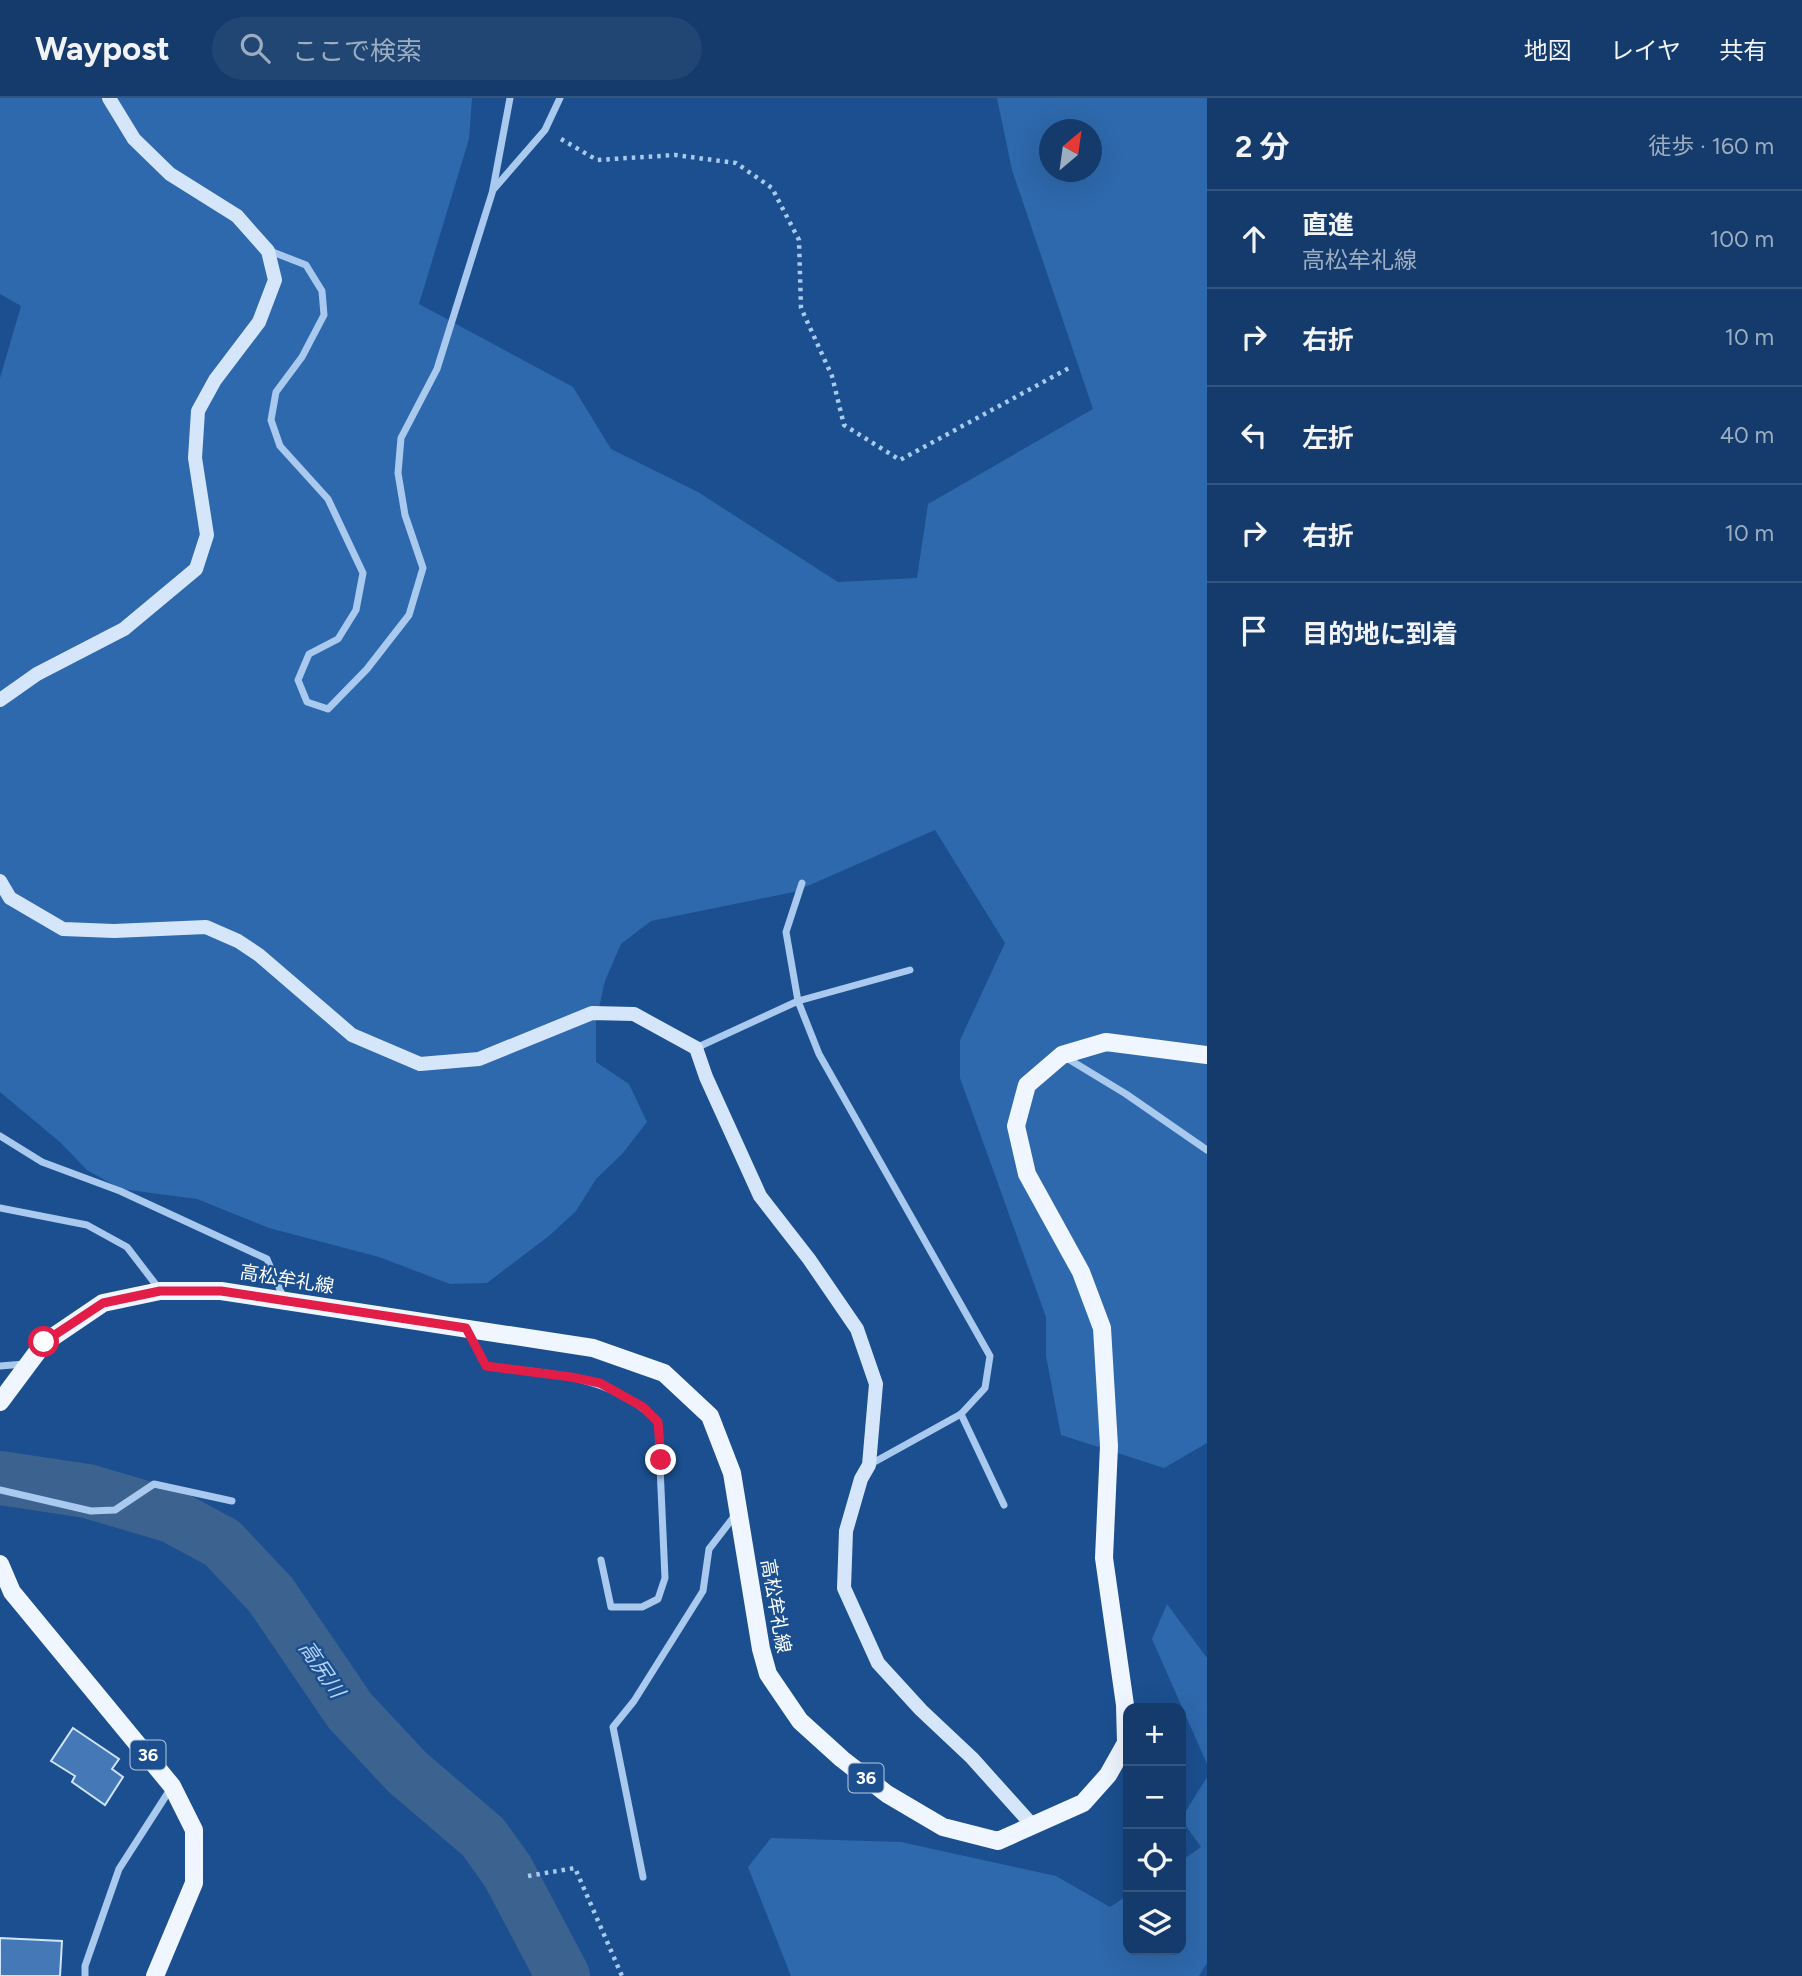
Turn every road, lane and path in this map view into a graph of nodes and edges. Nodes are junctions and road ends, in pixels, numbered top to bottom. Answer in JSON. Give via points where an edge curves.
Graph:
{"nodes":[{"id":1,"x":109,"y":98,"type":"edge"},
{"id":2,"x":510,"y":98,"type":"edge"},
{"id":3,"x":560,"y":98,"type":"edge"},
{"id":4,"x":545,"y":130,"type":"junction"},
{"id":5,"x":493,"y":190,"type":"junction"},
{"id":6,"x":268,"y":251,"type":"junction"},
{"id":7,"x":1069,"y":368,"type":"dead end"},
{"id":8,"x":0,"y":700,"type":"edge"},
{"id":9,"x":0,"y":881,"type":"edge"},
{"id":10,"x":802,"y":883,"type":"dead end"},
{"id":11,"x":910,"y":970,"type":"dead end"},
{"id":12,"x":798,"y":1001,"type":"junction"},
{"id":13,"x":696,"y":1048,"type":"junction"},
{"id":14,"x":1062,"y":1055,"type":"junction"},
{"id":15,"x":1207,"y":1055,"type":"edge"},
{"id":16,"x":0,"y":1136,"type":"edge"},
{"id":17,"x":1207,"y":1150,"type":"edge"},
{"id":18,"x":0,"y":1208,"type":"edge"},
{"id":19,"x":160,"y":1291,"type":"junction"},
{"id":20,"x":284,"y":1300,"type":"junction"},
{"id":21,"x":466,"y":1328,"type":"junction"},
{"id":22,"x":28,"y":1364,"type":"junction"},
{"id":23,"x":0,"y":1366,"type":"edge"},
{"id":24,"x":0,"y":1402,"type":"edge"},
{"id":25,"x":961,"y":1414,"type":"junction"},
{"id":26,"x":869,"y":1465,"type":"junction"},
{"id":27,"x":0,"y":1490,"type":"edge"},
{"id":28,"x":232,"y":1501,"type":"dead end"},
{"id":29,"x":1004,"y":1505,"type":"dead end"},
{"id":30,"x":738,"y":1511,"type":"junction"},
{"id":31,"x":601,"y":1560,"type":"dead end"},
{"id":32,"x":0,"y":1564,"type":"edge"},
{"id":33,"x":172,"y":1786,"type":"junction"},
{"id":34,"x":1033,"y":1826,"type":"junction"},
{"id":35,"x":528,"y":1876,"type":"dead end"},
{"id":36,"x":643,"y":1877,"type":"dead end"},
{"id":37,"x":85,"y":1976,"type":"edge"},
{"id":38,"x":155,"y":1976,"type":"edge"},
{"id":39,"x":622,"y":1976,"type":"edge"}],
"edges":[{"from":1,"to":6,"type":"street","via":[[134,139],[170,174],[237,216]]},
{"from":2,"to":5,"type":"street"},
{"from":3,"to":4,"type":"street"},
{"from":4,"to":5,"type":"street"},
{"from":4,"to":7,"type":"path","via":[[597,160],[676,155],[736,163],[772,187],[799,240],[801,307],[832,376],[844,425],[900,460]]},
{"from":5,"to":6,"type":"street","via":[[437,369],[401,438],[398,473],[405,515],[423,568],[408,615],[328,709],[307,702],[298,680],[309,654],[338,639],[356,610],[363,573],[328,499],[280,446],[271,420],[276,392],[302,357],[324,315],[323,290],[306,265]]},
{"from":6,"to":8,"type":"street","via":[[275,280],[259,322],[215,380],[198,411],[195,458],[207,535],[196,569],[124,629],[37,674]]},
{"from":9,"to":13,"type":"street","via":[[10,898],[62,929],[206,927],[239,941],[352,1035],[421,1064],[479,1059],[592,1013],[634,1014]]},
{"from":10,"to":12,"type":"street","via":[[786,932]]},
{"from":11,"to":12,"type":"street"},
{"from":12,"to":13,"type":"street"},
{"from":12,"to":25,"type":"street","via":[[819,1054],[990,1356],[985,1388]]},
{"from":13,"to":26,"type":"street","via":[[760,1196],[857,1329],[876,1384]]},
{"from":14,"to":15,"type":"main road","name":"高松牟礼線","number":"36","via":[[1107,1042]]},
{"from":14,"to":17,"type":"street"},
{"from":14,"to":34,"type":"main road","name":"高松牟礼線","number":"36","via":[[1027,1085],[1016,1126],[1027,1174],[1081,1272],[1102,1328],[1109,1446],[1104,1558],[1125,1705],[1126,1744],[1108,1775],[1083,1803]]},
{"from":16,"to":20,"type":"street","via":[[42,1162],[120,1191],[267,1259]]},
{"from":18,"to":19,"type":"street","via":[[87,1225],[127,1247]]},
{"from":19,"to":20,"type":"main road","name":"高松牟礼線","number":"36","via":[[221,1291]]},
{"from":19,"to":22,"type":"main road","name":"高松牟礼線","number":"36","via":[[103,1303],[44,1342]]},
{"from":20,"to":21,"type":"main road","name":"高松牟礼線","number":"36"},
{"from":21,"to":30,"type":"main road","name":"高松牟礼線","number":"36","via":[[593,1348],[664,1373],[710,1416],[732,1473]]},
{"from":21,"to":31,"type":"street","via":[[486,1366],[600,1383],[643,1407],[658,1422],[665,1578],[658,1599],[642,1607],[611,1607]]},
{"from":22,"to":23,"type":"street"},
{"from":22,"to":24,"type":"main road","name":"高松牟礼線","number":"36"},
{"from":25,"to":26,"type":"street"},
{"from":25,"to":29,"type":"street"},
{"from":26,"to":34,"type":"street","via":[[846,1531],[845,1588],[878,1663]]},
{"from":27,"to":28,"type":"street","via":[[91,1511],[115,1510],[154,1484]]},
{"from":30,"to":34,"type":"main road","name":"高松牟礼線","number":"36","via":[[768,1674],[800,1721],[887,1794],[943,1827],[999,1841]]},
{"from":30,"to":36,"type":"street","via":[[709,1549],[703,1591],[613,1727]]},
{"from":32,"to":33,"type":"main road","number":"36","via":[[12,1592]]},
{"from":33,"to":37,"type":"street","via":[[119,1869]]},
{"from":33,"to":38,"type":"main road","number":"36","via":[[194,1830],[194,1883]]},
{"from":35,"to":39,"type":"path","via":[[575,1868]]}]}
